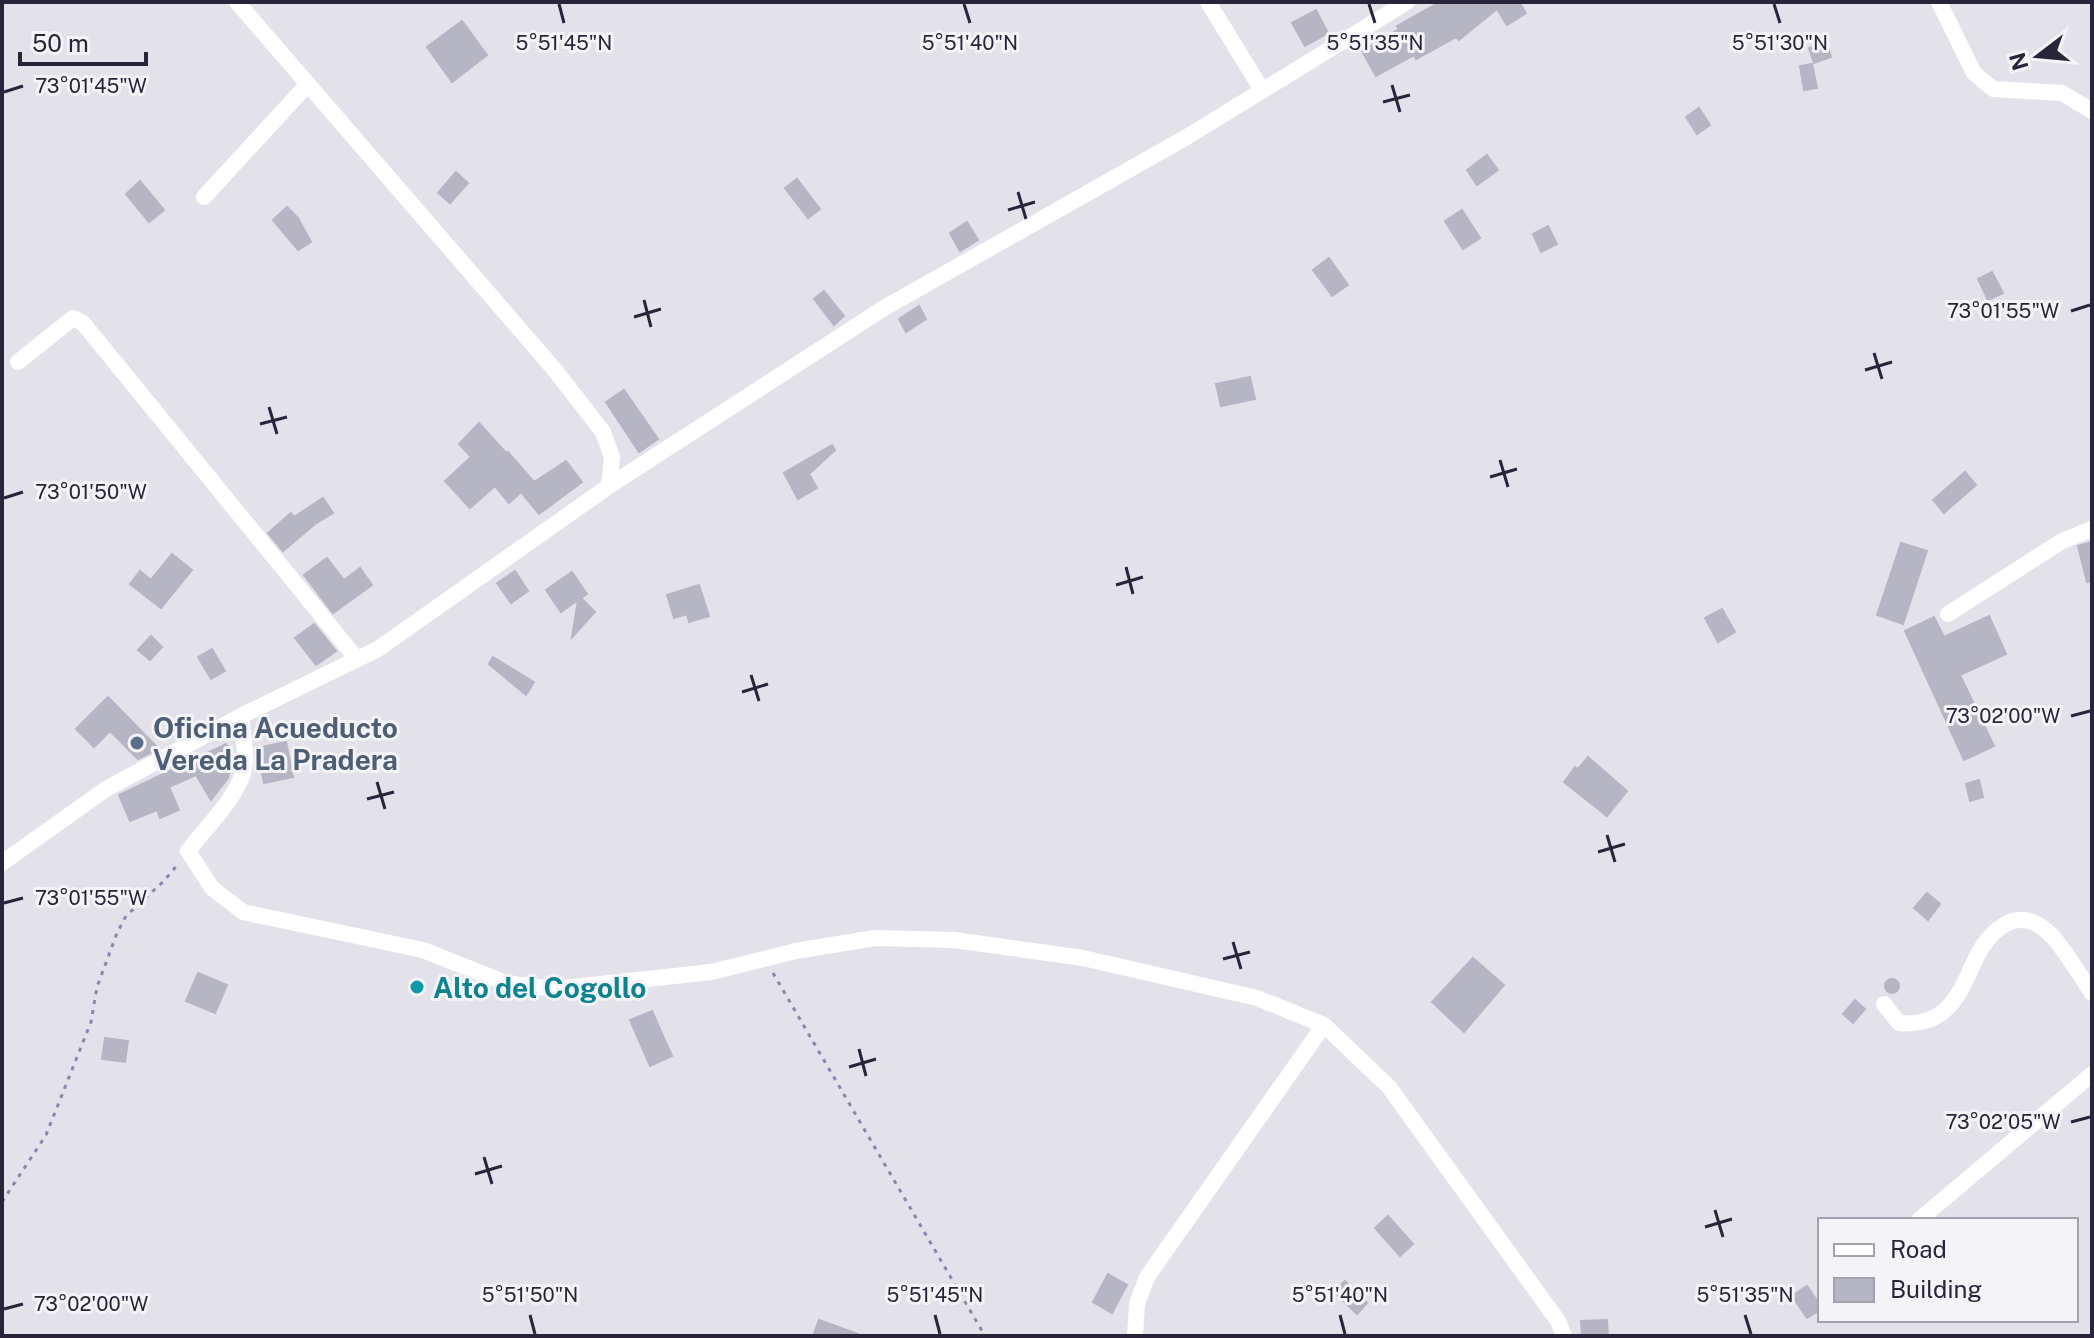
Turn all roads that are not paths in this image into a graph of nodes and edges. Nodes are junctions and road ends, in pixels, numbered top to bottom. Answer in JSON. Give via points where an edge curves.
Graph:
{"nodes":[{"id":1,"x":237,"y":2,"type":"edge"},
{"id":2,"x":1208,"y":2,"type":"edge"},
{"id":3,"x":1407,"y":2,"type":"edge"},
{"id":4,"x":1939,"y":2,"type":"edge"},
{"id":5,"x":308,"y":84,"type":"junction"},
{"id":6,"x":1262,"y":90,"type":"junction"},
{"id":7,"x":2092,"y":111,"type":"edge"},
{"id":8,"x":204,"y":197,"type":"dead end"},
{"id":9,"x":18,"y":362,"type":"dead end"},
{"id":10,"x":609,"y":486,"type":"junction"},
{"id":11,"x":2092,"y":529,"type":"edge"},
{"id":12,"x":1948,"y":614,"type":"dead end"},
{"id":13,"x":357,"y":659,"type":"junction"},
{"id":14,"x":241,"y":716,"type":"junction"},
{"id":15,"x":2,"y":863,"type":"edge"},
{"id":16,"x":2092,"y":993,"type":"edge"},
{"id":17,"x":1884,"y":1004,"type":"dead end"},
{"id":18,"x":1324,"y":1025,"type":"junction"},
{"id":19,"x":2092,"y":1074,"type":"edge"},
{"id":20,"x":1921,"y":1218,"type":"edge"},
{"id":21,"x":1135,"y":1336,"type":"edge"},
{"id":22,"x":1564,"y":1336,"type":"edge"}],
"edges":[{"from":1,"to":5,"type":"street"},
{"from":2,"to":6,"type":"street"},
{"from":3,"to":6,"type":"street"},
{"from":4,"to":7,"type":"street","via":[[1974,73],[1993,89],[2062,93]]},
{"from":5,"to":8,"type":"street"},
{"from":5,"to":10,"type":"street","via":[[603,432],[612,457]]},
{"from":6,"to":10,"type":"street","via":[[884,308]]},
{"from":9,"to":13,"type":"street","via":[[73,318],[83,323]]},
{"from":10,"to":13,"type":"street"},
{"from":11,"to":12,"type":"street","via":[[2062,541]]},
{"from":13,"to":14,"type":"street"},
{"from":14,"to":15,"type":"street","via":[[106,789]]},
{"from":14,"to":18,"type":"street","via":[[243,773],[188,851],[212,888],[243,912],[423,950],[506,983],[555,989],[711,972],[875,938],[954,940],[1083,958],[1257,998]]},
{"from":16,"to":17,"type":"street","via":[[2052,936],[2026,919],[2014,919],[1993,931],[1980,948],[1944,1012],[1913,1025],[1899,1023]]},
{"from":18,"to":21,"type":"street","via":[[1147,1277],[1137,1304]]},
{"from":18,"to":22,"type":"street","via":[[1389,1087]]},
{"from":19,"to":20,"type":"street"}]}
